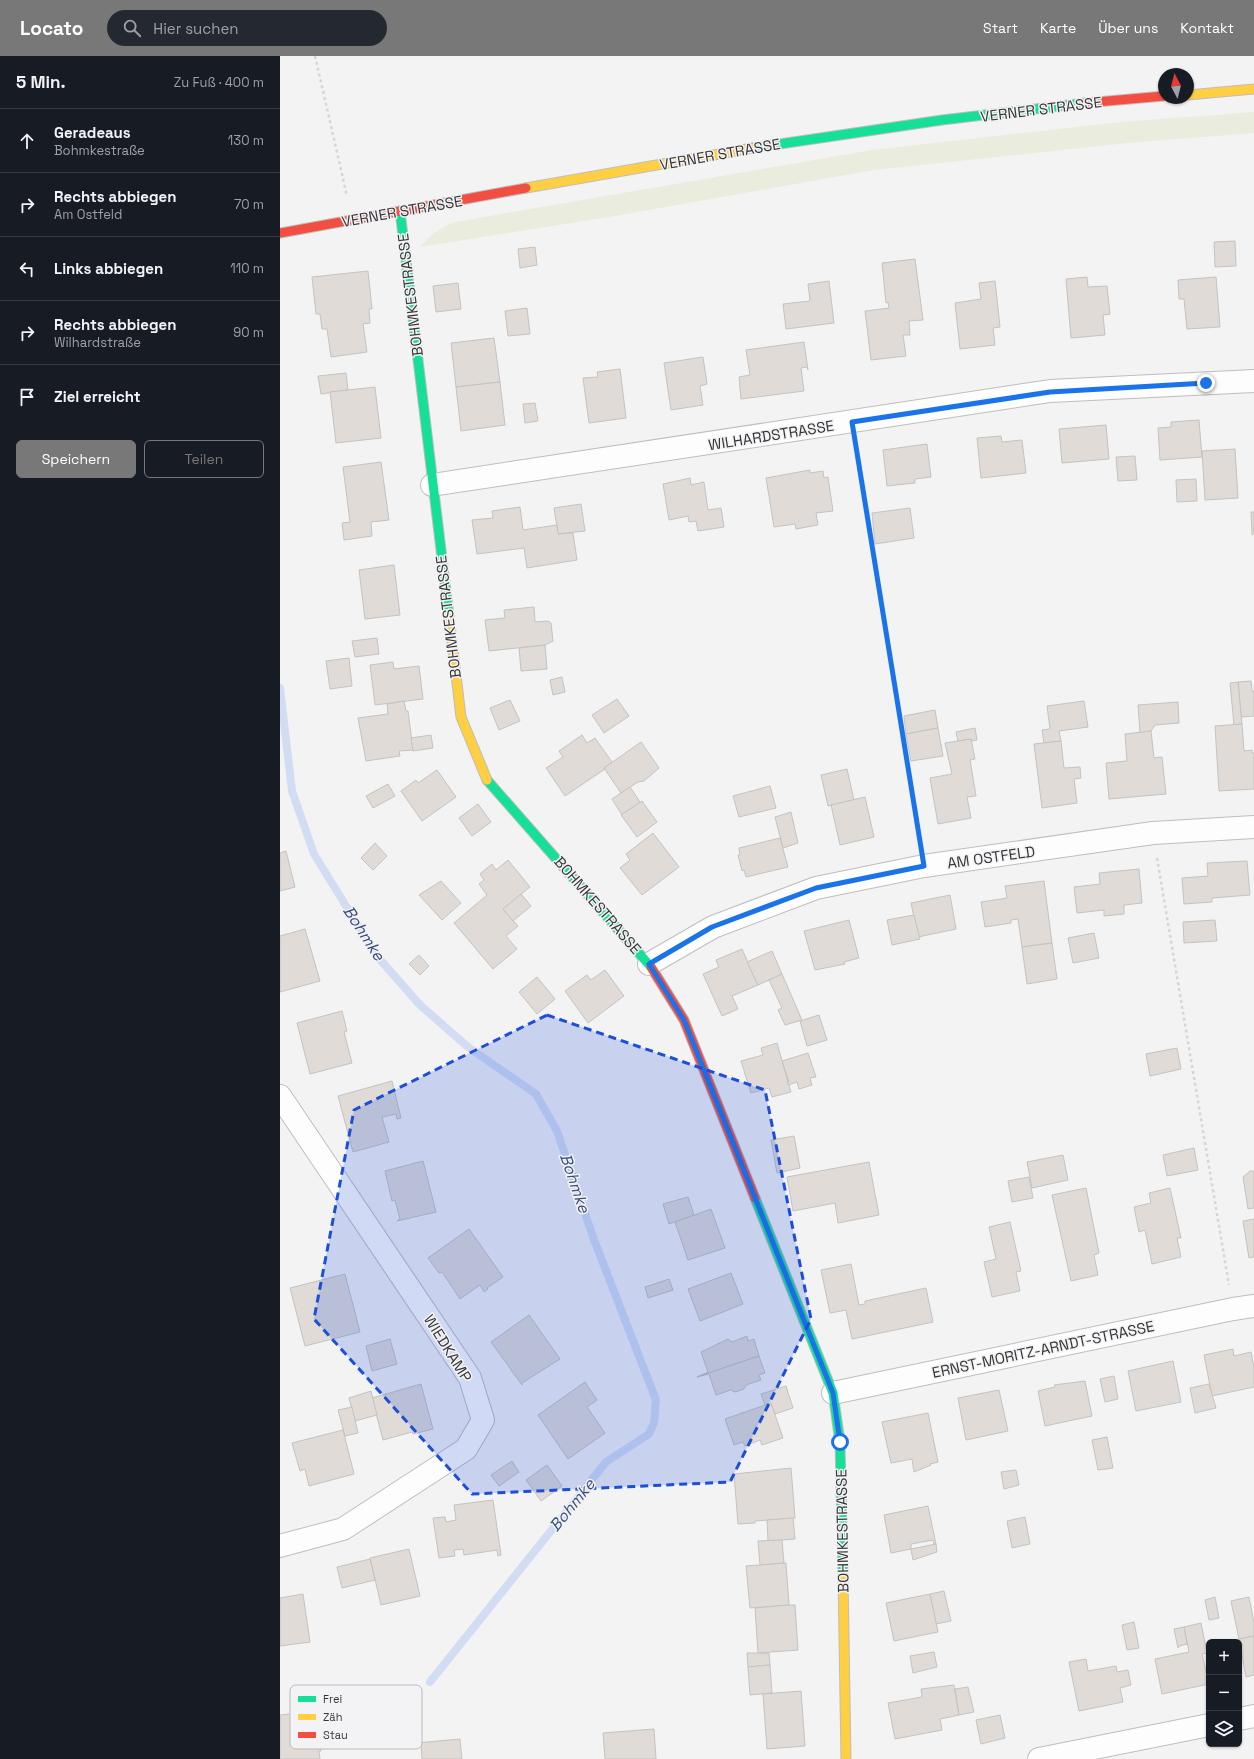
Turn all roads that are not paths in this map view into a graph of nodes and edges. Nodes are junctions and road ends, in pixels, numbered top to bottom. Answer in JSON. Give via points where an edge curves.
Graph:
{"nodes":[{"id":1,"x":1254,"y":90,"type":"edge"},
{"id":2,"x":1194,"y":95,"type":"edge"},
{"id":3,"x":1158,"y":96,"type":"edge"},
{"id":4,"x":400,"y":212,"type":"junction"},
{"id":5,"x":280,"y":233,"type":"edge"},
{"id":6,"x":1254,"y":381,"type":"edge"},
{"id":7,"x":432,"y":485,"type":"junction"},
{"id":8,"x":1254,"y":827,"type":"edge"},
{"id":9,"x":649,"y":964,"type":"junction"},
{"id":10,"x":280,"y":1096,"type":"edge"},
{"id":11,"x":1244,"y":1308,"type":"edge"},
{"id":12,"x":833,"y":1393,"type":"junction"},
{"id":13,"x":280,"y":1546,"type":"edge"},
{"id":14,"x":1254,"y":1716,"type":"edge"},
{"id":15,"x":1242,"y":1718,"type":"edge"},
{"id":16,"x":1206,"y":1726,"type":"edge"},
{"id":17,"x":846,"y":1759,"type":"edge"},
{"id":18,"x":1039,"y":1759,"type":"edge"}],
"edges":[{"from":1,"to":2,"type":"street"},
{"from":3,"to":4,"type":"street","name":"VERNER STRASSE","via":[[1078,103],[807,139]]},
{"from":4,"to":5,"type":"street","name":"VERNER STRASSE"},
{"from":4,"to":7,"type":"street","name":"BOHMKESTRASSE"},
{"from":6,"to":7,"type":"street","name":"WILHARDSTRASSE","via":[[1050,392]]},
{"from":7,"to":9,"type":"street","name":"BOHMKESTRASSE","via":[[460,717],[486,778]]},
{"from":8,"to":9,"type":"street","name":"AM OSTFELD","via":[[1153,834],[924,866],[816,888],[712,927]]},
{"from":9,"to":12,"type":"street","name":"BOHMKESTRASSE","via":[[684,1020]]},
{"from":10,"to":13,"type":"street","name":"WIEDKAMP","via":[[470,1378],[483,1420],[466,1449],[343,1529]]},
{"from":11,"to":12,"type":"street","name":"ERNST-MORITZ-ARNDT-STRASSE"},
{"from":12,"to":17,"type":"street","name":"BOHMKESTRASSE","via":[[840,1442]]},
{"from":14,"to":15,"type":"street"},
{"from":16,"to":18,"type":"street"}]}
